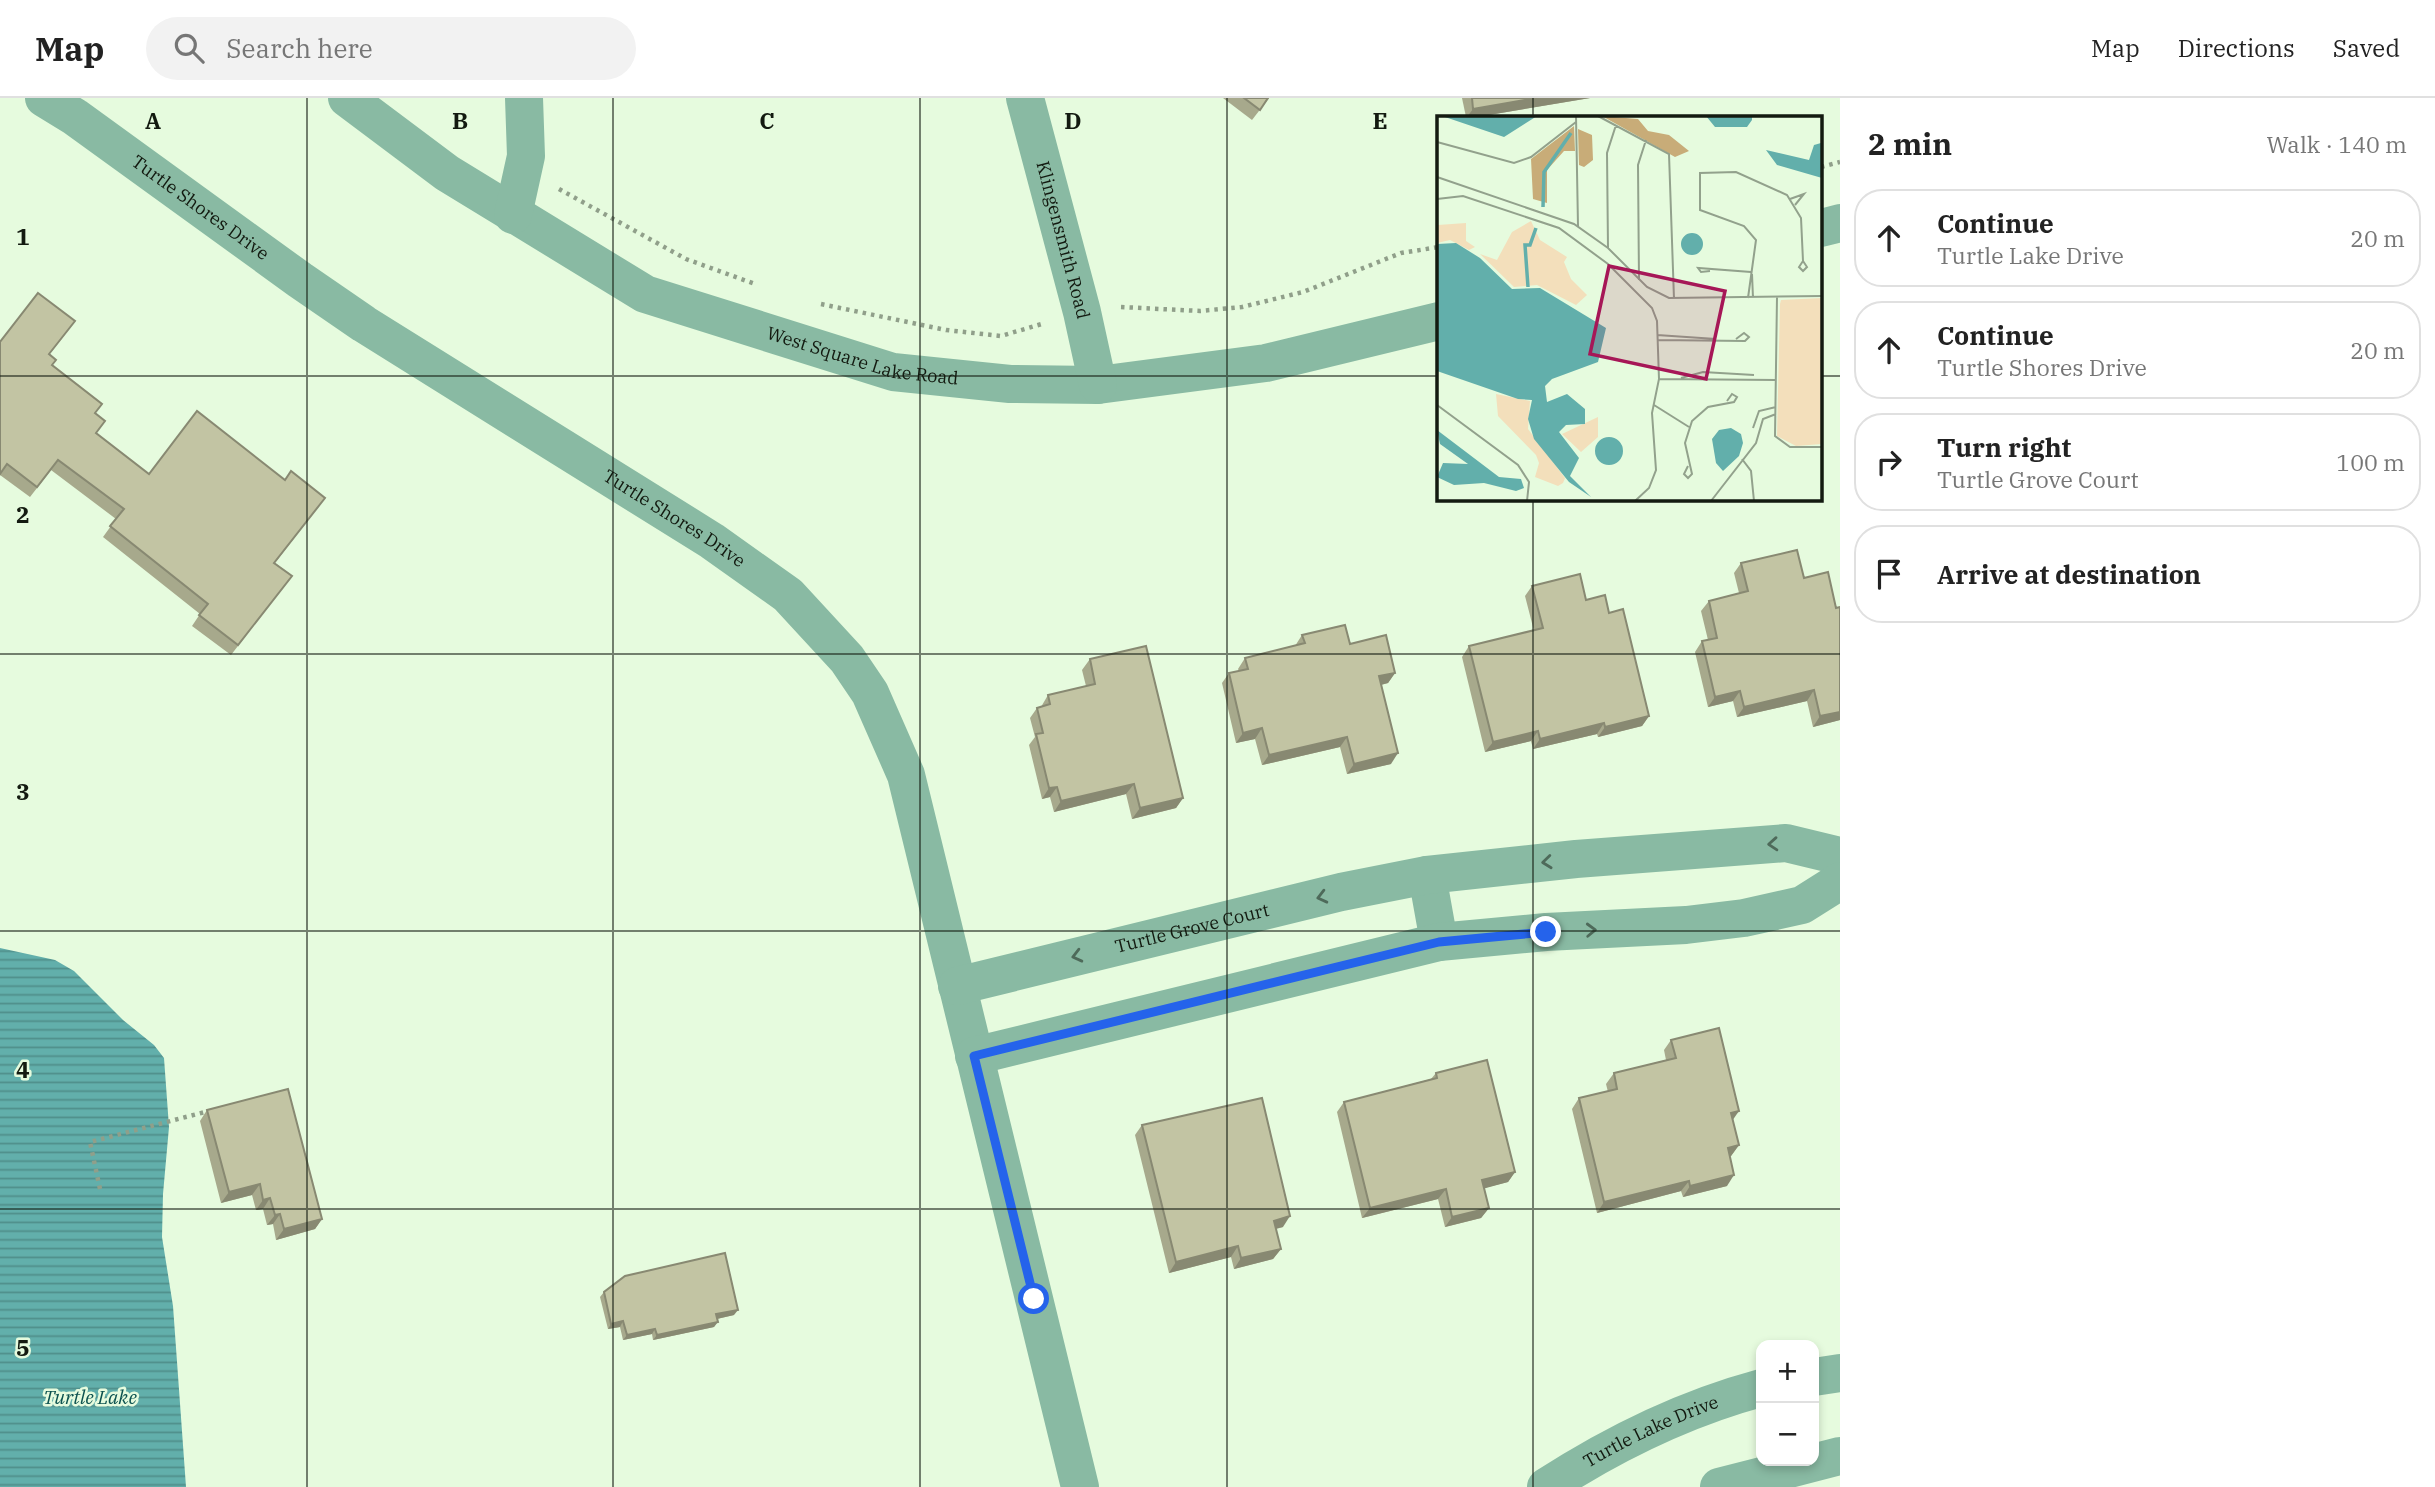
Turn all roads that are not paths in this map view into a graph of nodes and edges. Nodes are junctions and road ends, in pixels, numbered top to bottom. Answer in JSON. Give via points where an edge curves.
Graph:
{"nodes":[{"id":1,"x":44,"y":98,"type":"edge"},
{"id":2,"x":347,"y":98,"type":"edge"},
{"id":3,"x":524,"y":98,"type":"edge"},
{"id":4,"x":1025,"y":98,"type":"edge"},
{"id":5,"x":513,"y":215,"type":"junction"},
{"id":6,"x":1840,"y":223,"type":"edge"},
{"id":7,"x":1822,"y":228,"type":"edge"},
{"id":8,"x":1437,"y":321,"type":"edge"},
{"id":9,"x":1098,"y":384,"type":"junction"},
{"id":10,"x":1840,"y":856,"type":"edge"},
{"id":11,"x":1427,"y":875,"type":"junction"},
{"id":12,"x":1840,"y":881,"type":"edge"},
{"id":13,"x":1439,"y":942,"type":"junction"},
{"id":14,"x":957,"y":986,"type":"junction"},
{"id":15,"x":974,"y":1056,"type":"junction"},
{"id":16,"x":1840,"y":1373,"type":"edge"},
{"id":17,"x":1819,"y":1376,"type":"edge"},
{"id":18,"x":1756,"y":1390,"type":"edge"},
{"id":19,"x":1840,"y":1456,"type":"edge"},
{"id":20,"x":1080,"y":1487,"type":"edge"},
{"id":21,"x":1546,"y":1487,"type":"edge"},
{"id":22,"x":1719,"y":1487,"type":"edge"}],
"edges":[{"from":1,"to":14,"type":"street","name":"Turtle Shores Drive","via":[[364,324],[712,541],[788,595],[847,659],[890,734],[919,822]]},
{"from":2,"to":5,"type":"street","name":"West Square Lake Road","via":[[447,173]]},
{"from":3,"to":5,"type":"street","via":[[526,156]]},
{"from":4,"to":9,"type":"street","name":"Klingensmith Road"},
{"from":5,"to":9,"type":"street","name":"West Square Lake Road","via":[[645,294],[893,372],[1010,384]]},
{"from":6,"to":7,"type":"street"},
{"from":8,"to":9,"type":"street","name":"West Square Lake Road","via":[[1266,363]]},
{"from":10,"to":11,"type":"street","name":"Turtle Grove Court","one_way":true,"via":[[1786,843]]},
{"from":11,"to":13,"type":"street"},
{"from":11,"to":14,"type":"street","name":"Turtle Grove Court","one_way":true},
{"from":13,"to":12,"type":"street","one_way":true,"via":[[1744,918],[1802,905]]},
{"from":13,"to":15,"type":"street"},
{"from":14,"to":15,"type":"street","name":"Turtle Shores Drive"},
{"from":15,"to":20,"type":"street","name":"Turtle Shores Drive"},
{"from":16,"to":17,"type":"street"},
{"from":18,"to":21,"type":"street","name":"Turtle Lake Drive","via":[[1649,1428]]},
{"from":19,"to":22,"type":"street"}]}
